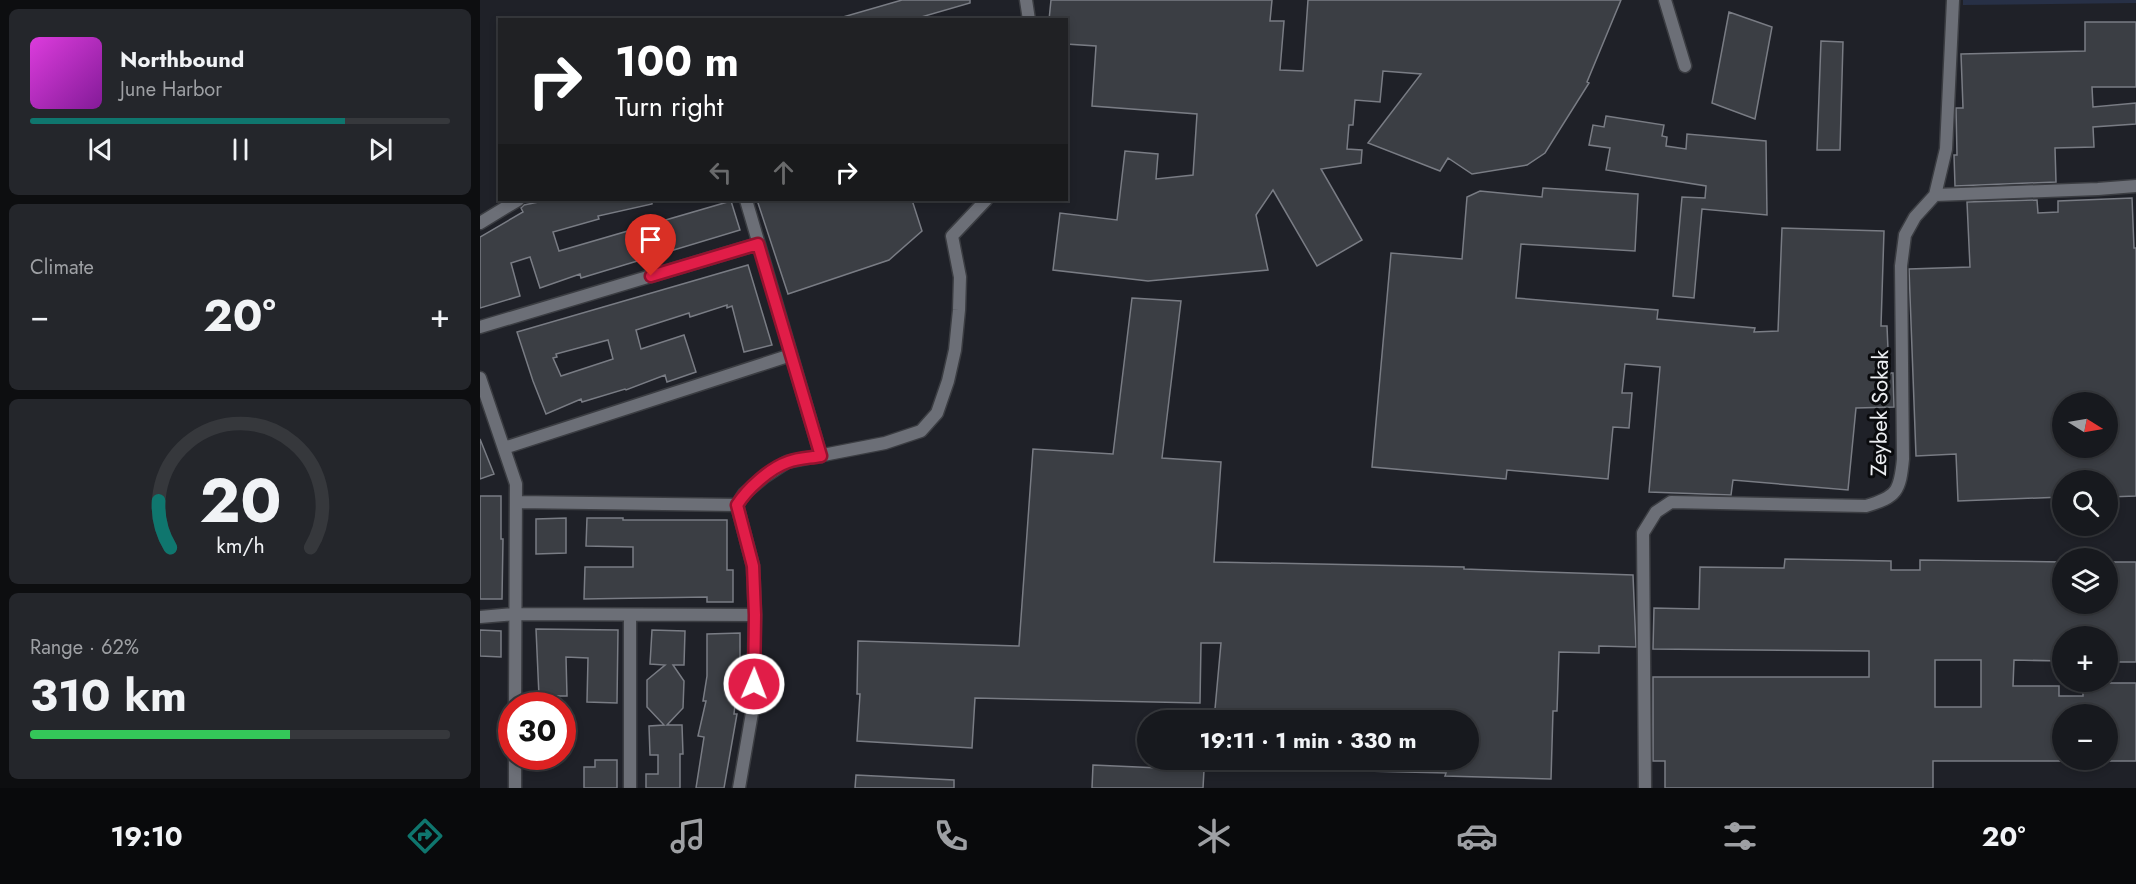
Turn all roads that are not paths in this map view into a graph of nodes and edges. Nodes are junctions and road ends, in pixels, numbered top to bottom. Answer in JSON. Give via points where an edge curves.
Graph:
{"nodes":[{"id":1,"x":1026,"y":0,"type":"edge"},
{"id":2,"x":1665,"y":0,"type":"edge"},
{"id":3,"x":1953,"y":0,"type":"edge"},
{"id":4,"x":1029,"y":18,"type":"edge"},
{"id":5,"x":1685,"y":66,"type":"dead end"},
{"id":6,"x":2136,"y":190,"type":"edge"},
{"id":7,"x":1935,"y":195,"type":"junction"},
{"id":8,"x":517,"y":201,"type":"edge"},
{"id":9,"x":746,"y":201,"type":"edge"},
{"id":10,"x":985,"y":201,"type":"edge"},
{"id":11,"x":480,"y":223,"type":"edge"},
{"id":12,"x":758,"y":244,"type":"junction"},
{"id":13,"x":480,"y":327,"type":"edge"},
{"id":14,"x":791,"y":355,"type":"junction"},
{"id":15,"x":480,"y":378,"type":"edge"},
{"id":16,"x":504,"y":448,"type":"junction"},
{"id":17,"x":821,"y":456,"type":"junction"},
{"id":18,"x":517,"y":502,"type":"junction"},
{"id":19,"x":737,"y":505,"type":"junction"},
{"id":20,"x":514,"y":614,"type":"junction"},
{"id":21,"x":630,"y":615,"type":"junction"},
{"id":22,"x":755,"y":615,"type":"junction"},
{"id":23,"x":480,"y":617,"type":"edge"},
{"id":24,"x":514,"y":692,"type":"edge"},
{"id":25,"x":515,"y":770,"type":"edge"},
{"id":26,"x":515,"y":788,"type":"edge"},
{"id":27,"x":630,"y":788,"type":"edge"},
{"id":28,"x":739,"y":788,"type":"edge"},
{"id":29,"x":1645,"y":788,"type":"edge"}],
"edges":[{"from":1,"to":4,"type":"street"},
{"from":2,"to":5,"type":"street"},
{"from":3,"to":7,"type":"street","name":"Zeybek Sokak","via":[[1946,149]]},
{"from":6,"to":7,"type":"street"},
{"from":7,"to":29,"type":"street","name":"Zeybek Sokak","via":[[1905,235],[1901,266],[1903,459],[1898,487],[1886,500],[1866,506],[1671,502],[1656,512],[1643,533]]},
{"from":8,"to":11,"type":"street"},
{"from":9,"to":12,"type":"street"},
{"from":10,"to":17,"type":"street","via":[[952,236],[960,277],[959,310],[950,370],[937,413],[921,431]]},
{"from":12,"to":13,"type":"street"},
{"from":12,"to":14,"type":"street"},
{"from":14,"to":16,"type":"street"},
{"from":14,"to":17,"type":"street"},
{"from":15,"to":16,"type":"street"},
{"from":16,"to":18,"type":"street","via":[[516,484]]},
{"from":17,"to":19,"type":"street","via":[[787,462],[744,494]]},
{"from":18,"to":19,"type":"street"},
{"from":18,"to":20,"type":"street"},
{"from":19,"to":22,"type":"street","via":[[753,566]]},
{"from":20,"to":21,"type":"street"},
{"from":20,"to":23,"type":"street"},
{"from":20,"to":24,"type":"street"},
{"from":21,"to":22,"type":"street"},
{"from":21,"to":27,"type":"street"},
{"from":22,"to":28,"type":"street","via":[[753,707]]},
{"from":25,"to":26,"type":"street"}]}
